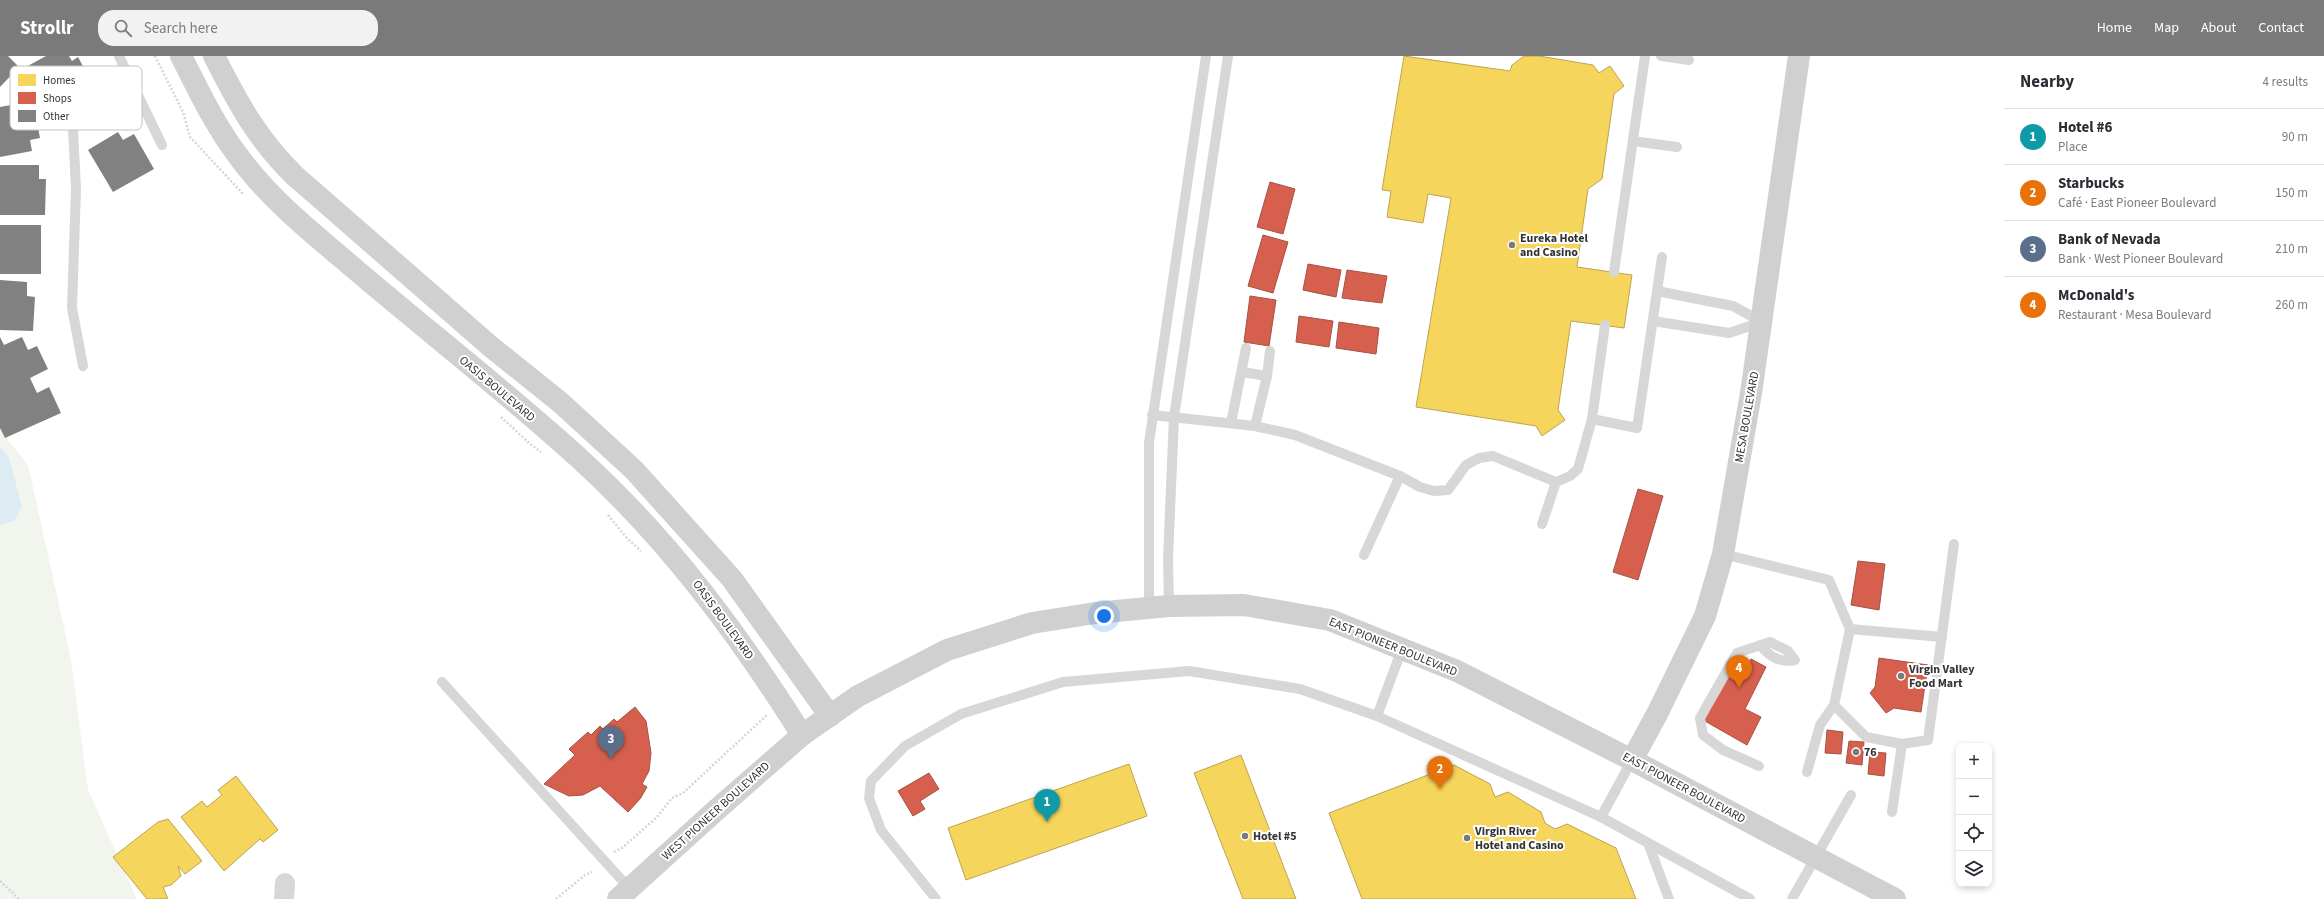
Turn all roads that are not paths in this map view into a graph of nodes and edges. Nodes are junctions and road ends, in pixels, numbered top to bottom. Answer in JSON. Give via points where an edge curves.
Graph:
{"nodes":[{"id":1,"x":119,"y":56,"type":"edge"},
{"id":2,"x":181,"y":56,"type":"edge"},
{"id":3,"x":214,"y":56,"type":"edge"},
{"id":4,"x":1206,"y":56,"type":"edge"},
{"id":5,"x":1228,"y":56,"type":"edge"},
{"id":6,"x":1645,"y":56,"type":"edge"},
{"id":7,"x":1661,"y":56,"type":"edge"},
{"id":8,"x":1799,"y":56,"type":"edge"},
{"id":9,"x":1689,"y":60,"type":"dead end"},
{"id":10,"x":124,"y":66,"type":"edge"},
{"id":11,"x":142,"y":104,"type":"edge"},
{"id":12,"x":73,"y":130,"type":"edge"},
{"id":13,"x":1633,"y":141,"type":"junction"},
{"id":14,"x":162,"y":145,"type":"dead end"},
{"id":15,"x":1677,"y":147,"type":"dead end"},
{"id":16,"x":1662,"y":257,"type":"dead end"},
{"id":17,"x":1614,"y":272,"type":"dead end"},
{"id":18,"x":1657,"y":291,"type":"junction"},
{"id":19,"x":1653,"y":321,"type":"junction"},
{"id":20,"x":1762,"y":322,"type":"junction"},
{"id":21,"x":1605,"y":325,"type":"dead end"},
{"id":22,"x":1246,"y":348,"type":"dead end"},
{"id":23,"x":1270,"y":350,"type":"dead end"},
{"id":24,"x":83,"y":366,"type":"dead end"},
{"id":25,"x":1242,"y":372,"type":"junction"},
{"id":26,"x":1267,"y":376,"type":"junction"},
{"id":27,"x":1152,"y":415,"type":"junction"},
{"id":28,"x":1174,"y":417,"type":"junction"},
{"id":29,"x":1592,"y":419,"type":"junction"},
{"id":30,"x":1231,"y":423,"type":"junction"},
{"id":31,"x":1255,"y":426,"type":"junction"},
{"id":32,"x":1400,"y":476,"type":"junction"},
{"id":33,"x":1556,"y":482,"type":"junction"},
{"id":34,"x":1542,"y":524,"type":"dead end"},
{"id":35,"x":1954,"y":544,"type":"dead end"},
{"id":36,"x":1723,"y":554,"type":"junction"},
{"id":37,"x":1364,"y":555,"type":"dead end"},
{"id":38,"x":1159,"y":607,"type":"junction"},
{"id":39,"x":1850,"y":629,"type":"junction"},
{"id":40,"x":1942,"y":637,"type":"junction"},
{"id":41,"x":1402,"y":649,"type":"junction"},
{"id":42,"x":1795,"y":660,"type":"dead end"},
{"id":43,"x":442,"y":682,"type":"dead end"},
{"id":44,"x":1834,"y":705,"type":"junction"},
{"id":45,"x":1377,"y":716,"type":"junction"},
{"id":46,"x":816,"y":726,"type":"junction"},
{"id":47,"x":1902,"y":744,"type":"junction"},
{"id":48,"x":1632,"y":760,"type":"junction"},
{"id":49,"x":1759,"y":766,"type":"dead end"},
{"id":50,"x":1807,"y":772,"type":"dead end"},
{"id":51,"x":1851,"y":795,"type":"dead end"},
{"id":52,"x":1892,"y":812,"type":"dead end"},
{"id":53,"x":1601,"y":817,"type":"junction"},
{"id":54,"x":1648,"y":843,"type":"junction"},
{"id":55,"x":1815,"y":857,"type":"junction"},
{"id":56,"x":624,"y":894,"type":"edge"},
{"id":57,"x":936,"y":899,"type":"edge"},
{"id":58,"x":1669,"y":899,"type":"edge"},
{"id":59,"x":1750,"y":899,"type":"edge"},
{"id":60,"x":1792,"y":899,"type":"edge"},
{"id":61,"x":1895,"y":899,"type":"edge"}],
"edges":[{"from":1,"to":10,"type":"lane"},
{"from":2,"to":46,"type":"main road","name":"OASIS BOULEVARD","via":[[215,124],[239,158],[263,185],[301,223],[543,427],[619,497],[701,589],[754,662]]},
{"from":3,"to":46,"type":"main road","via":[[241,110],[274,154],[295,176],[490,346],[561,403],[639,475],[732,578]]},
{"from":4,"to":27,"type":"lane"},
{"from":5,"to":28,"type":"lane"},
{"from":6,"to":13,"type":"lane"},
{"from":7,"to":9,"type":"lane"},
{"from":8,"to":20,"type":"main road","name":"MESA BOULEVARD"},
{"from":11,"to":14,"type":"lane"},
{"from":12,"to":24,"type":"lane","via":[[76,188],[72,308]]},
{"from":13,"to":15,"type":"lane"},
{"from":13,"to":17,"type":"lane"},
{"from":16,"to":18,"type":"lane"},
{"from":18,"to":19,"type":"lane"},
{"from":18,"to":20,"type":"lane","via":[[1733,306]]},
{"from":19,"to":20,"type":"lane","via":[[1729,334]]},
{"from":19,"to":29,"type":"lane","via":[[1637,428]]},
{"from":20,"to":36,"type":"main road","name":"MESA BOULEVARD"},
{"from":21,"to":29,"type":"lane"},
{"from":22,"to":25,"type":"lane"},
{"from":23,"to":26,"type":"lane"},
{"from":25,"to":26,"type":"lane"},
{"from":25,"to":30,"type":"lane"},
{"from":26,"to":31,"type":"lane"},
{"from":27,"to":28,"type":"lane"},
{"from":27,"to":38,"type":"lane","via":[[1147,474]]},
{"from":28,"to":30,"type":"lane"},
{"from":28,"to":38,"type":"lane","via":[[1168,558]]},
{"from":29,"to":33,"type":"lane","via":[[1578,469]]},
{"from":30,"to":31,"type":"lane"},
{"from":31,"to":32,"type":"lane","via":[[1295,435]]},
{"from":32,"to":33,"type":"lane","via":[[1434,492],[1448,490],[1466,465],[1479,458],[1493,456]]},
{"from":32,"to":37,"type":"lane"},
{"from":33,"to":34,"type":"lane"},
{"from":35,"to":40,"type":"lane"},
{"from":36,"to":39,"type":"lane","via":[[1829,580]]},
{"from":36,"to":48,"type":"main road","name":"MESA BOULEVARD","via":[[1705,616]]},
{"from":38,"to":41,"type":"main road","name":"EAST PIONEER BOULEVARD","via":[[1244,604],[1322,619]]},
{"from":38,"to":46,"type":"main road","name":"EAST PIONEER BOULEVARD","via":[[1094,612],[1032,623],[947,650],[858,696]]},
{"from":39,"to":40,"type":"lane"},
{"from":39,"to":44,"type":"lane"},
{"from":40,"to":47,"type":"lane","via":[[1928,740]]},
{"from":41,"to":45,"type":"lane"},
{"from":41,"to":48,"type":"main road","name":"EAST PIONEER BOULEVARD","via":[[1457,671]]},
{"from":42,"to":49,"type":"lane","via":[[1784,662],[1768,654],[1760,645],[1737,654],[1700,718],[1703,735],[1723,750]]},
{"from":43,"to":56,"type":"lane"},
{"from":44,"to":47,"type":"lane","via":[[1866,737]]},
{"from":44,"to":50,"type":"lane","via":[[1820,725]]},
{"from":45,"to":53,"type":"lane"},
{"from":45,"to":57,"type":"lane","via":[[1300,688],[1189,671],[1064,682],[962,714],[905,746],[872,781],[869,798],[880,830]]},
{"from":46,"to":56,"type":"main road","name":"WEST PIONEER BOULEVARD","via":[[714,812]]},
{"from":47,"to":52,"type":"lane"},
{"from":48,"to":53,"type":"lane"},
{"from":48,"to":55,"type":"main road","name":"EAST PIONEER BOULEVARD"},
{"from":51,"to":55,"type":"lane"},
{"from":53,"to":54,"type":"lane"},
{"from":54,"to":58,"type":"lane"},
{"from":54,"to":59,"type":"lane"},
{"from":55,"to":60,"type":"lane"},
{"from":55,"to":61,"type":"main road","name":"EAST PIONEER BOULEVARD"}]}
